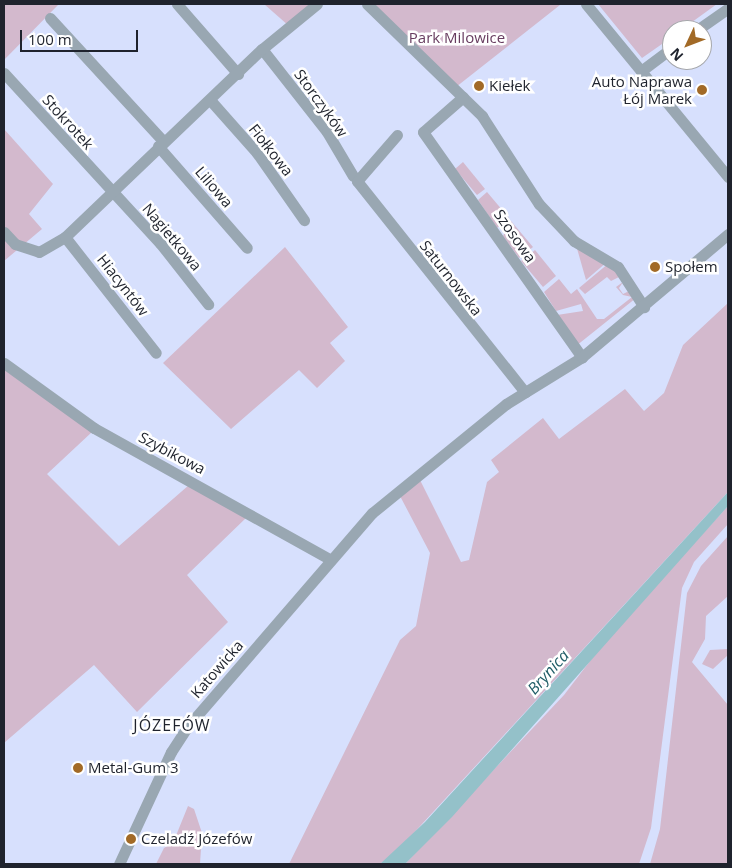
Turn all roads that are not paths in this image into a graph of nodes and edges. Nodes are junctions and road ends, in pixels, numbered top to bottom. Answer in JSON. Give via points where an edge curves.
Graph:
{"nodes":[{"id":1,"x":177,"y":4,"type":"edge"},
{"id":2,"x":317,"y":4,"type":"edge"},
{"id":3,"x":367,"y":4,"type":"edge"},
{"id":4,"x":586,"y":4,"type":"edge"},
{"id":5,"x":727,"y":11,"type":"edge"},
{"id":6,"x":50,"y":18,"type":"dead end"},
{"id":7,"x":712,"y":20,"type":"edge"},
{"id":8,"x":262,"y":50,"type":"junction"},
{"id":9,"x":662,"y":55,"type":"edge"},
{"id":10,"x":641,"y":71,"type":"junction"},
{"id":11,"x":4,"y":73,"type":"edge"},
{"id":12,"x":238,"y":74,"type":"junction"},
{"id":13,"x":463,"y":97,"type":"junction"},
{"id":14,"x":211,"y":101,"type":"junction"},
{"id":15,"x":397,"y":135,"type":"dead end"},
{"id":16,"x":161,"y":143,"type":"junction"},
{"id":17,"x":728,"y":177,"type":"edge"},
{"id":18,"x":355,"y":178,"type":"junction"},
{"id":19,"x":112,"y":190,"type":"junction"},
{"id":20,"x":304,"y":220,"type":"dead end"},
{"id":21,"x":4,"y":232,"type":"edge"},
{"id":22,"x":728,"y":234,"type":"edge"},
{"id":23,"x":65,"y":236,"type":"junction"},
{"id":24,"x":247,"y":248,"type":"dead end"},
{"id":25,"x":208,"y":304,"type":"dead end"},
{"id":26,"x":644,"y":307,"type":"junction"},
{"id":27,"x":156,"y":353,"type":"dead end"},
{"id":28,"x":582,"y":357,"type":"junction"},
{"id":29,"x":4,"y":364,"type":"edge"},
{"id":30,"x":525,"y":392,"type":"junction"},
{"id":31,"x":331,"y":560,"type":"junction"},
{"id":32,"x":119,"y":864,"type":"edge"}],
"edges":[{"from":1,"to":12,"type":"street"},
{"from":2,"to":8,"type":"street"},
{"from":3,"to":13,"type":"street"},
{"from":4,"to":10,"type":"street"},
{"from":5,"to":7,"type":"street"},
{"from":6,"to":16,"type":"street","name":"Liliowa"},
{"from":8,"to":12,"type":"street"},
{"from":8,"to":18,"type":"street","name":"Storczyków","via":[[327,132]]},
{"from":9,"to":10,"type":"street"},
{"from":10,"to":17,"type":"street"},
{"from":11,"to":19,"type":"street","name":"Stokrotek"},
{"from":12,"to":14,"type":"street"},
{"from":13,"to":26,"type":"street","via":[[491,126],[552,220],[574,241],[618,267]]},
{"from":13,"to":28,"type":"street","name":"Szosowa","via":[[423,132]]},
{"from":14,"to":16,"type":"street"},
{"from":14,"to":20,"type":"street","name":"Fiołkowa","via":[[257,153]]},
{"from":15,"to":18,"type":"street"},
{"from":16,"to":19,"type":"street"},
{"from":16,"to":24,"type":"street","name":"Liliowa"},
{"from":18,"to":30,"type":"street","name":"Saturnowska"},
{"from":19,"to":23,"type":"street"},
{"from":19,"to":25,"type":"street","name":"Nagietkowa"},
{"from":21,"to":23,"type":"street","via":[[15,244],[39,252]]},
{"from":22,"to":26,"type":"street"},
{"from":23,"to":27,"type":"street","name":"Hiacyntów"},
{"from":26,"to":28,"type":"street"},
{"from":28,"to":30,"type":"street"},
{"from":29,"to":31,"type":"street","name":"Szybikowa","via":[[94,428]]},
{"from":30,"to":31,"type":"street","via":[[410,480]]},
{"from":31,"to":32,"type":"street","name":"Katowicka","via":[[188,726],[171,752]]}]}
